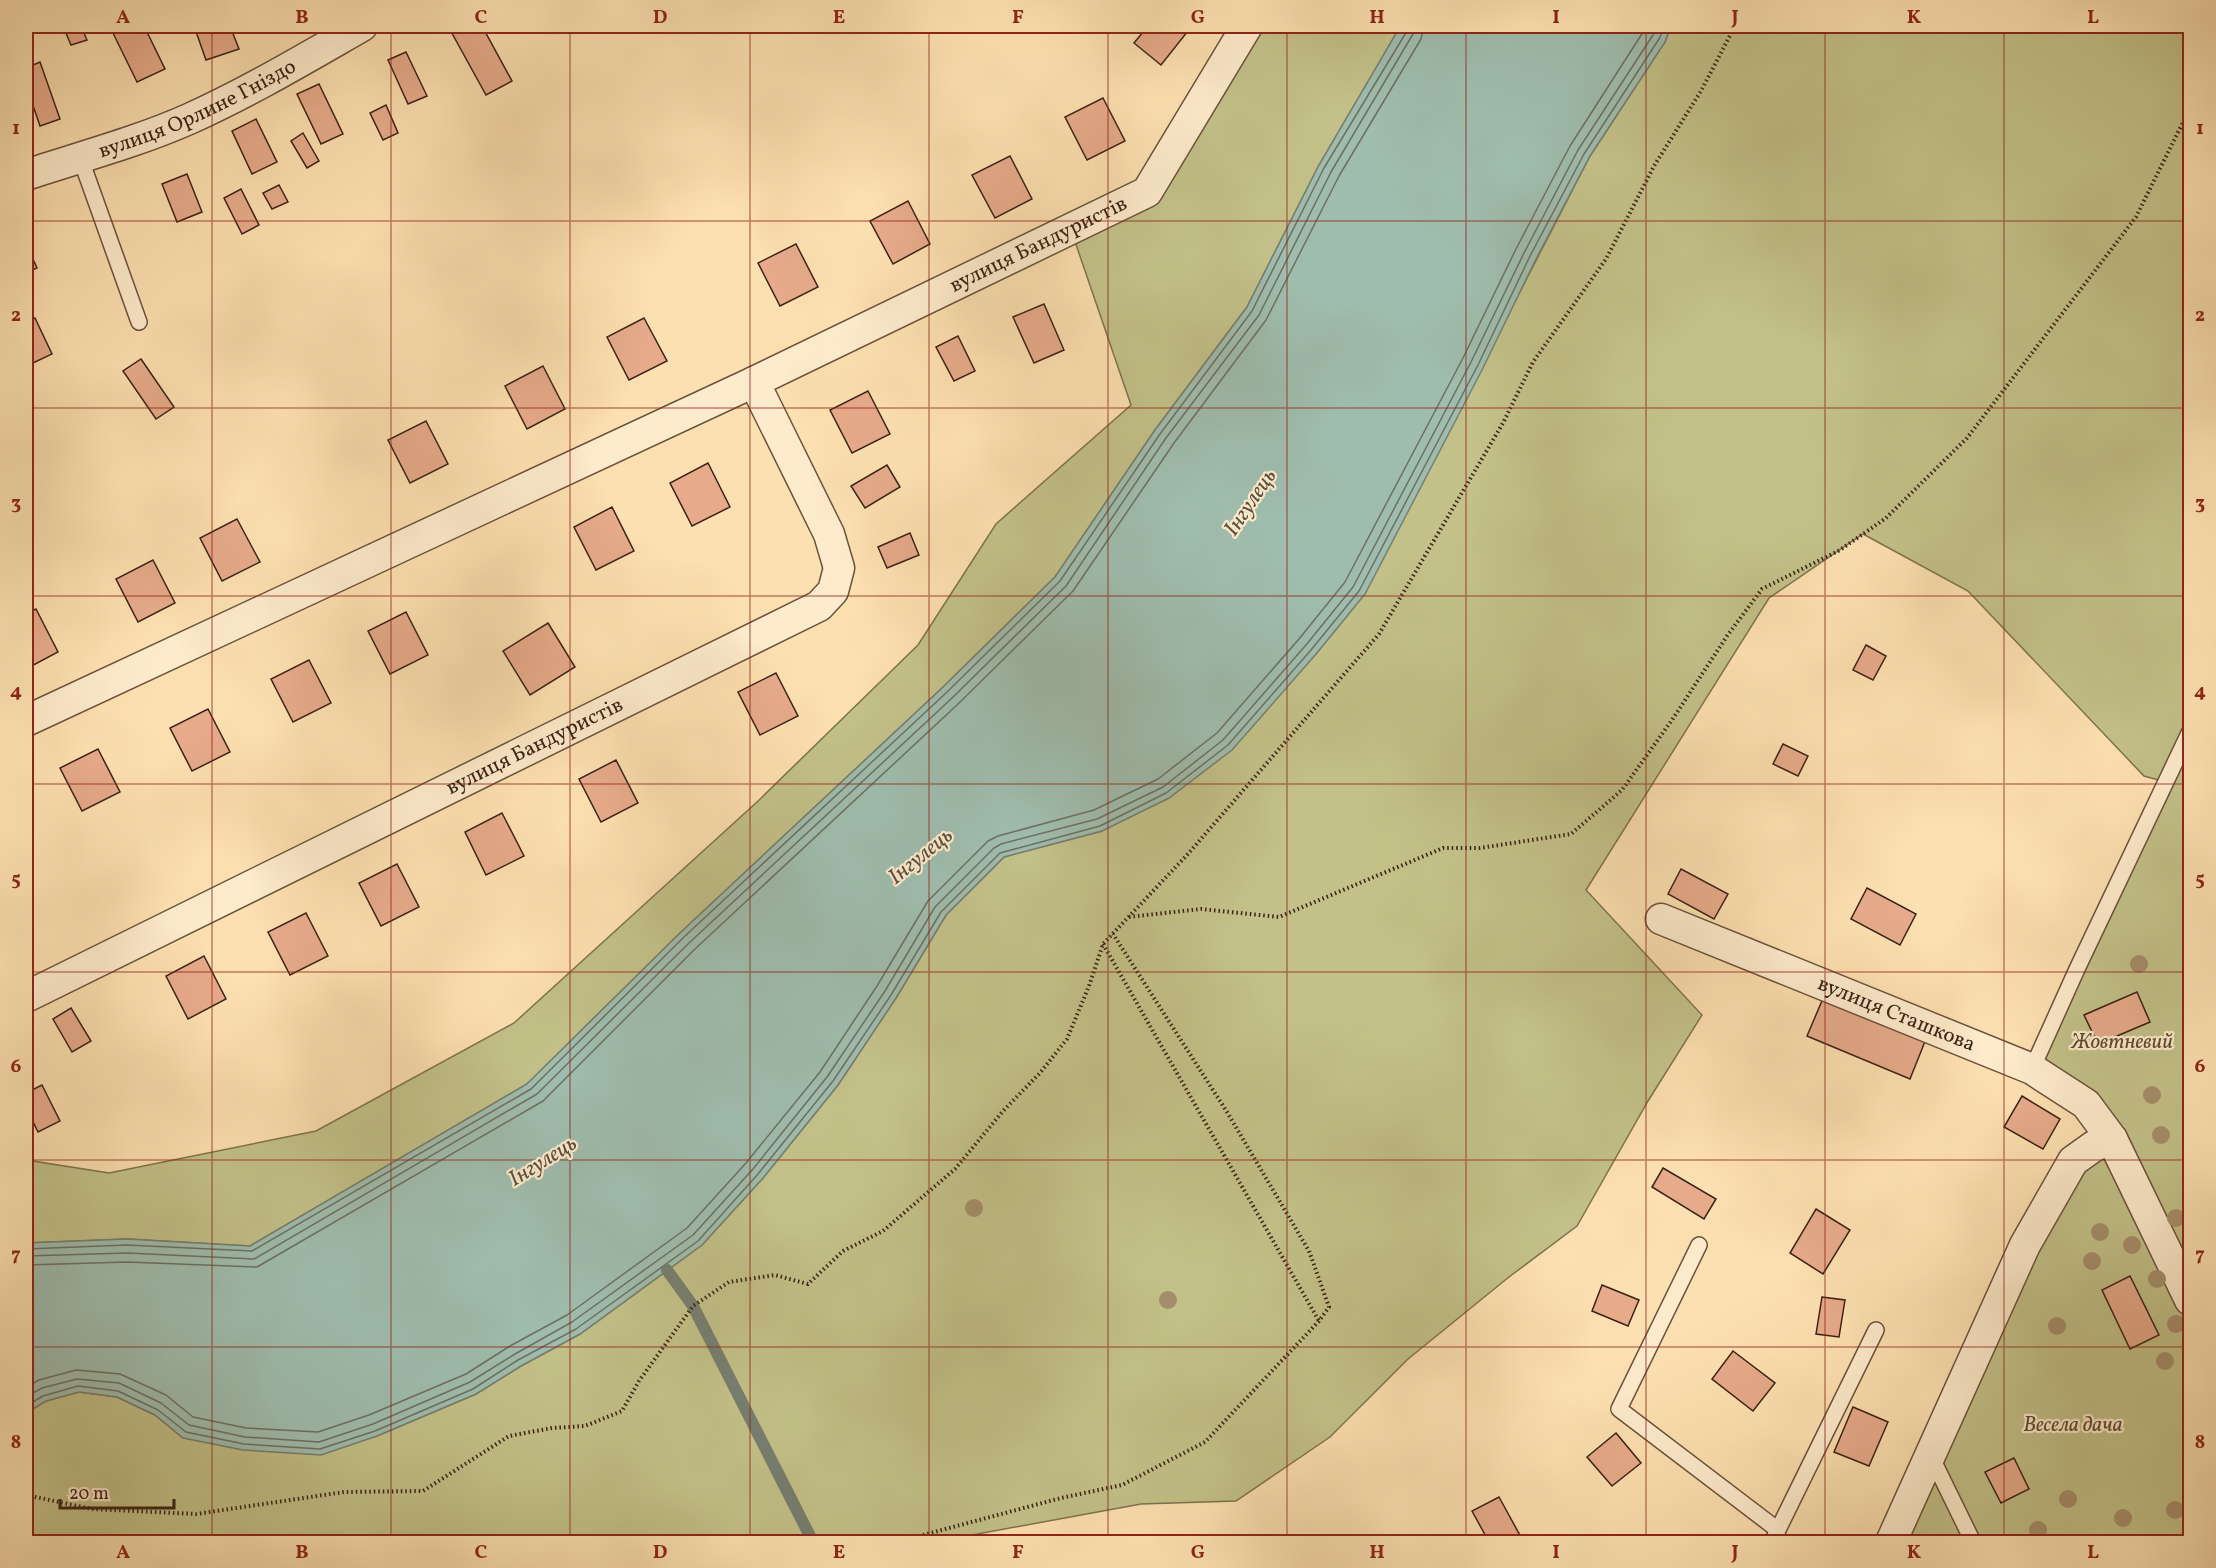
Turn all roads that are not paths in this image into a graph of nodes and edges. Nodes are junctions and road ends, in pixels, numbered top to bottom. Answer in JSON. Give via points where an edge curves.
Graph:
{"nodes":[{"id":1,"x":362,"y":26,"type":"edge"},
{"id":2,"x":1247,"y":26,"type":"edge"},
{"id":3,"x":80,"y":157,"type":"junction"},
{"id":4,"x":26,"y":175,"type":"edge"},
{"id":5,"x":139,"y":322,"type":"dead end"},
{"id":6,"x":754,"y":382,"type":"junction"},
{"id":7,"x":26,"y":721,"type":"edge"},
{"id":8,"x":2190,"y":731,"type":"edge"},
{"id":9,"x":1661,"y":919,"type":"dead end"},
{"id":10,"x":26,"y":996,"type":"edge"},
{"id":11,"x":2032,"y":1069,"type":"junction"},
{"id":12,"x":2112,"y":1139,"type":"junction"},
{"id":13,"x":1699,"y":1245,"type":"dead end"},
{"id":14,"x":2190,"y":1300,"type":"edge"},
{"id":15,"x":1876,"y":1330,"type":"dead end"},
{"id":16,"x":1932,"y":1456,"type":"junction"},
{"id":17,"x":1775,"y":1536,"type":"edge"},
{"id":18,"x":1891,"y":1542,"type":"edge"},
{"id":19,"x":1973,"y":1542,"type":"edge"}],
"edges":[{"from":1,"to":3,"type":"street","name":"вулиця Орлине Гніздо","via":[[278,75],[190,119]]},
{"from":2,"to":6,"type":"street","name":"вулиця Бандуристів","via":[[1147,192]]},
{"from":3,"to":4,"type":"street","name":"вулиця Орлине Гніздо"},
{"from":3,"to":5,"type":"lane"},
{"from":6,"to":7,"type":"street","name":"вулиця Бандуристів"},
{"from":6,"to":10,"type":"street","name":"вулиця Бандуристів","via":[[829,534],[839,568],[833,591],[819,606]]},
{"from":8,"to":11,"type":"lane"},
{"from":9,"to":11,"type":"street","name":"вулиця Сташкова"},
{"from":11,"to":12,"type":"street","name":"вулиця Сташкова","via":[[2086,1104]]},
{"from":12,"to":14,"type":"street","name":"вулиця Сташкова"},
{"from":12,"to":16,"type":"street","via":[[2073,1161],[2031,1236]]},
{"from":13,"to":17,"type":"lane","via":[[1619,1408]]},
{"from":15,"to":17,"type":"lane"},
{"from":16,"to":18,"type":"street"},
{"from":16,"to":19,"type":"lane"}]}
